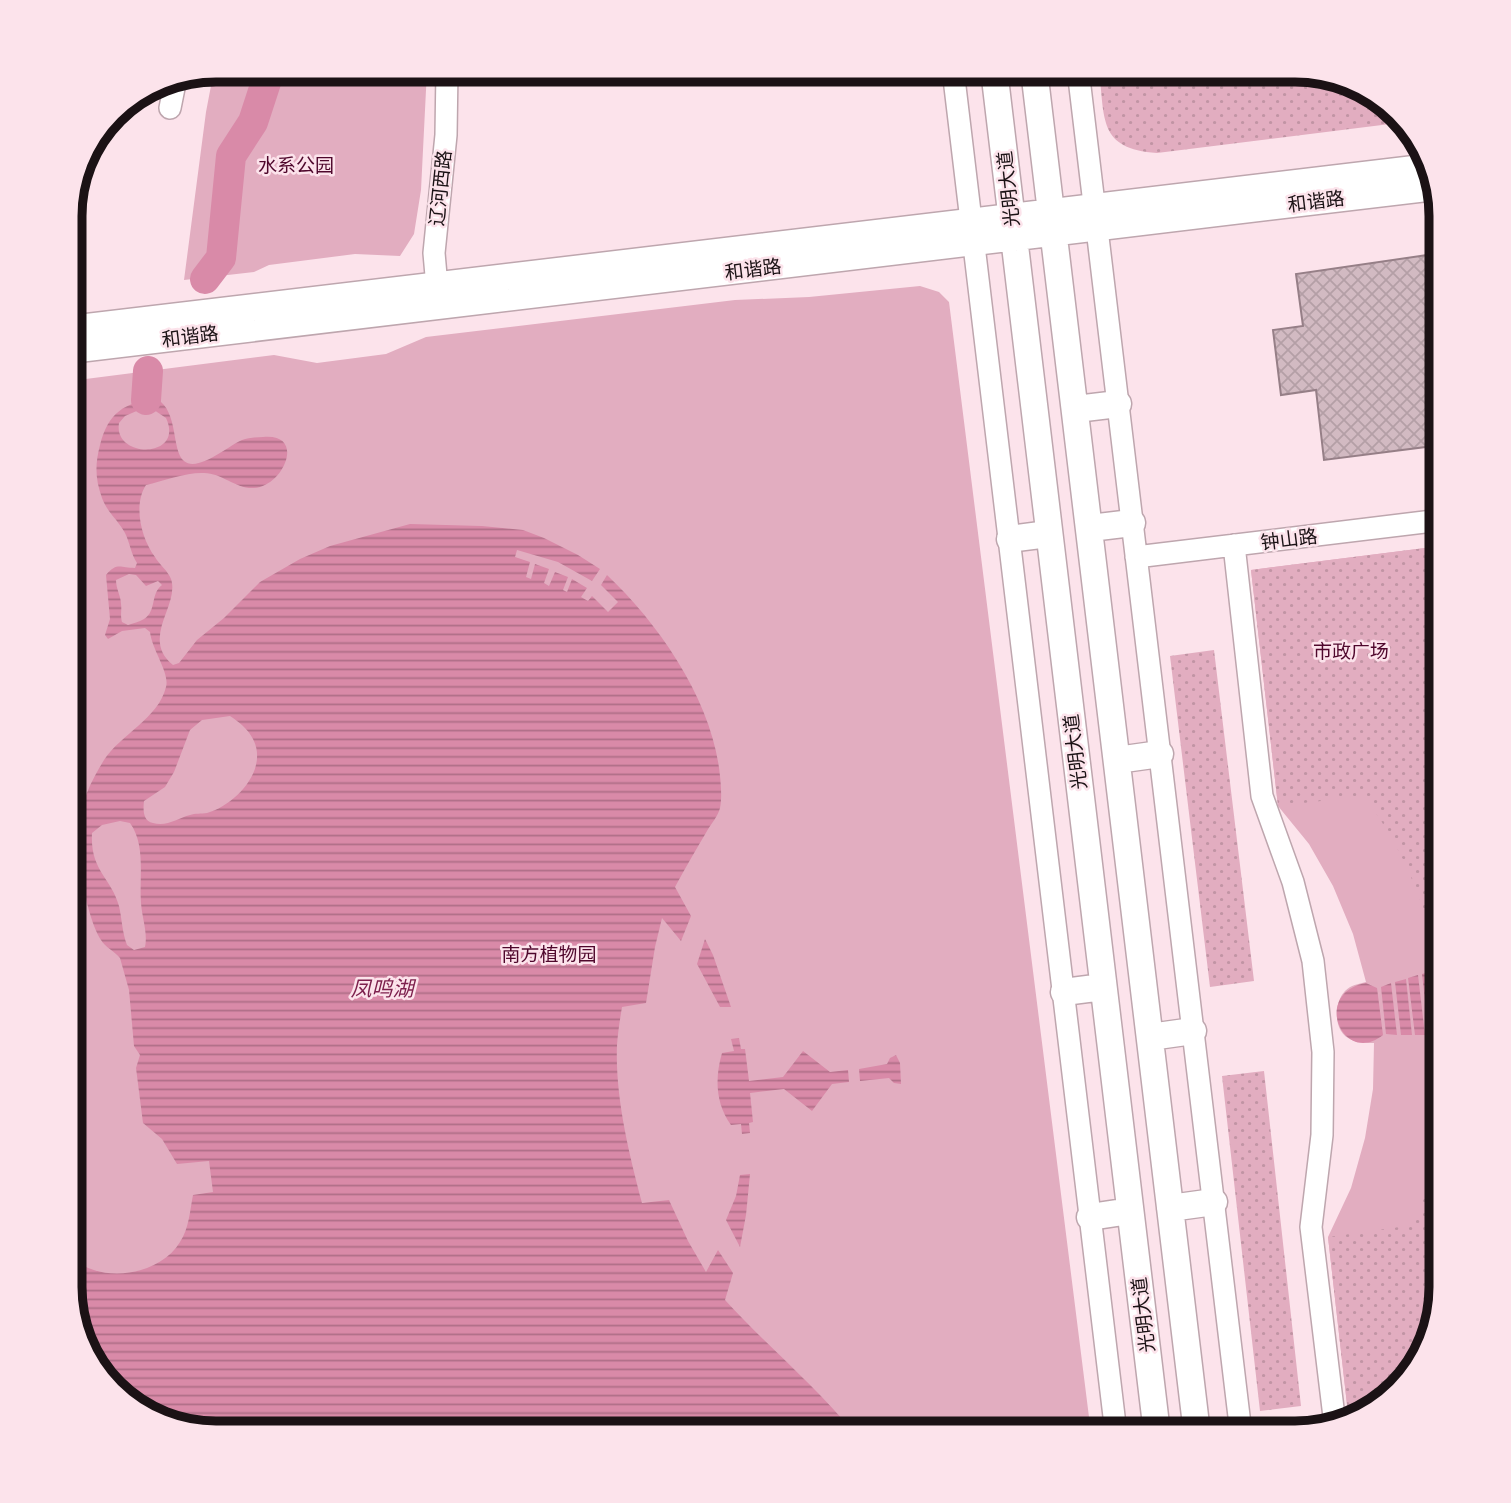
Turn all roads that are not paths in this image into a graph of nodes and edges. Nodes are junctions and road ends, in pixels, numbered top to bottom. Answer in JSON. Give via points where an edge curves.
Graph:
{"nodes":[{"id":1,"x":447,"y":83,"type":"edge"},
{"id":2,"x":955,"y":83,"type":"edge"},
{"id":3,"x":995,"y":83,"type":"edge"},
{"id":4,"x":1036,"y":83,"type":"edge"},
{"id":5,"x":1080,"y":83,"type":"edge"},
{"id":6,"x":174,"y":89,"type":"edge"},
{"id":7,"x":170,"y":107,"type":"dead end"},
{"id":8,"x":1420,"y":169,"type":"edge"},
{"id":9,"x":1425,"y":188,"type":"edge"},
{"id":10,"x":1096,"y":217,"type":"junction"},
{"id":11,"x":1053,"y":223,"type":"junction"},
{"id":12,"x":1012,"y":227,"type":"junction"},
{"id":13,"x":973,"y":232,"type":"junction"},
{"id":14,"x":438,"y":296,"type":"junction"},
{"id":15,"x":83,"y":328,"type":"edge"},
{"id":16,"x":83,"y":348,"type":"edge"},
{"id":17,"x":1118,"y":404,"type":"junction"},
{"id":18,"x":1076,"y":409,"type":"junction"},
{"id":19,"x":1429,"y":521,"type":"edge"},
{"id":20,"x":1132,"y":523,"type":"junction"},
{"id":21,"x":1090,"y":528,"type":"junction"},
{"id":22,"x":1048,"y":534,"type":"junction"},
{"id":23,"x":1010,"y":538,"type":"junction"},
{"id":24,"x":1234,"y":545,"type":"junction"},
{"id":25,"x":1136,"y":557,"type":"junction"},
{"id":26,"x":1160,"y":754,"type":"junction"},
{"id":27,"x":1117,"y":760,"type":"junction"},
{"id":28,"x":1103,"y":987,"type":"junction"},
{"id":29,"x":1064,"y":992,"type":"junction"},
{"id":30,"x":1193,"y":1031,"type":"junction"},
{"id":31,"x":1150,"y":1037,"type":"junction"},
{"id":32,"x":1214,"y":1202,"type":"junction"},
{"id":33,"x":1170,"y":1208,"type":"junction"},
{"id":34,"x":1130,"y":1211,"type":"junction"},
{"id":35,"x":1090,"y":1217,"type":"junction"},
{"id":36,"x":1334,"y":1415,"type":"edge"},
{"id":37,"x":1115,"y":1421,"type":"edge"},
{"id":38,"x":1156,"y":1421,"type":"edge"},
{"id":39,"x":1196,"y":1421,"type":"edge"},
{"id":40,"x":1240,"y":1421,"type":"edge"}],
"edges":[{"from":1,"to":14,"type":"street","name":"辽河西路","via":[[434,253]]},
{"from":2,"to":13,"type":"street","name":"光明大道"},
{"from":3,"to":12,"type":"main road","name":"光明大道"},
{"from":4,"to":11,"type":"main road","name":"光明大道"},
{"from":5,"to":10,"type":"street"},
{"from":6,"to":7,"type":"street"},
{"from":8,"to":10,"type":"main road","name":"和谐路"},
{"from":9,"to":10,"type":"main road","name":"和谐路"},
{"from":10,"to":11,"type":"main road","name":"和谐路"},
{"from":10,"to":17,"type":"street"},
{"from":11,"to":12,"type":"main road","name":"和谐路"},
{"from":11,"to":18,"type":"main road","name":"光明大道"},
{"from":12,"to":13,"type":"main road","name":"和谐路"},
{"from":12,"to":22,"type":"main road","name":"光明大道"},
{"from":13,"to":14,"type":"main road","name":"和谐路"},
{"from":13,"to":23,"type":"street","name":"光明大道"},
{"from":14,"to":15,"type":"main road","name":"和谐路"},
{"from":14,"to":16,"type":"main road","name":"和谐路"},
{"from":17,"to":18,"type":"main road"},
{"from":17,"to":20,"type":"street"},
{"from":18,"to":21,"type":"main road","name":"光明大道"},
{"from":19,"to":24,"type":"street","name":"钟山路"},
{"from":20,"to":21,"type":"main road"},
{"from":20,"to":25,"type":"street"},
{"from":21,"to":27,"type":"main road","name":"光明大道"},
{"from":22,"to":23,"type":"main road"},
{"from":22,"to":28,"type":"main road","name":"光明大道"},
{"from":23,"to":29,"type":"street","name":"光明大道"},
{"from":24,"to":25,"type":"street","name":"钟山路"},
{"from":24,"to":36,"type":"street","via":[[1262,796],[1293,882],[1313,961],[1323,1080],[1311,1227]]},
{"from":25,"to":26,"type":"street"},
{"from":26,"to":27,"type":"main road"},
{"from":26,"to":30,"type":"street"},
{"from":27,"to":31,"type":"main road","name":"光明大道"},
{"from":28,"to":29,"type":"main road"},
{"from":28,"to":34,"type":"main road","name":"光明大道"},
{"from":29,"to":35,"type":"street","name":"光明大道"},
{"from":30,"to":31,"type":"main road"},
{"from":30,"to":32,"type":"street"},
{"from":31,"to":33,"type":"main road","name":"光明大道"},
{"from":32,"to":33,"type":"main road"},
{"from":32,"to":40,"type":"street"},
{"from":33,"to":39,"type":"main road","name":"光明大道"},
{"from":34,"to":35,"type":"main road"},
{"from":34,"to":38,"type":"main road","name":"光明大道"},
{"from":35,"to":37,"type":"street","name":"光明大道"}]}
